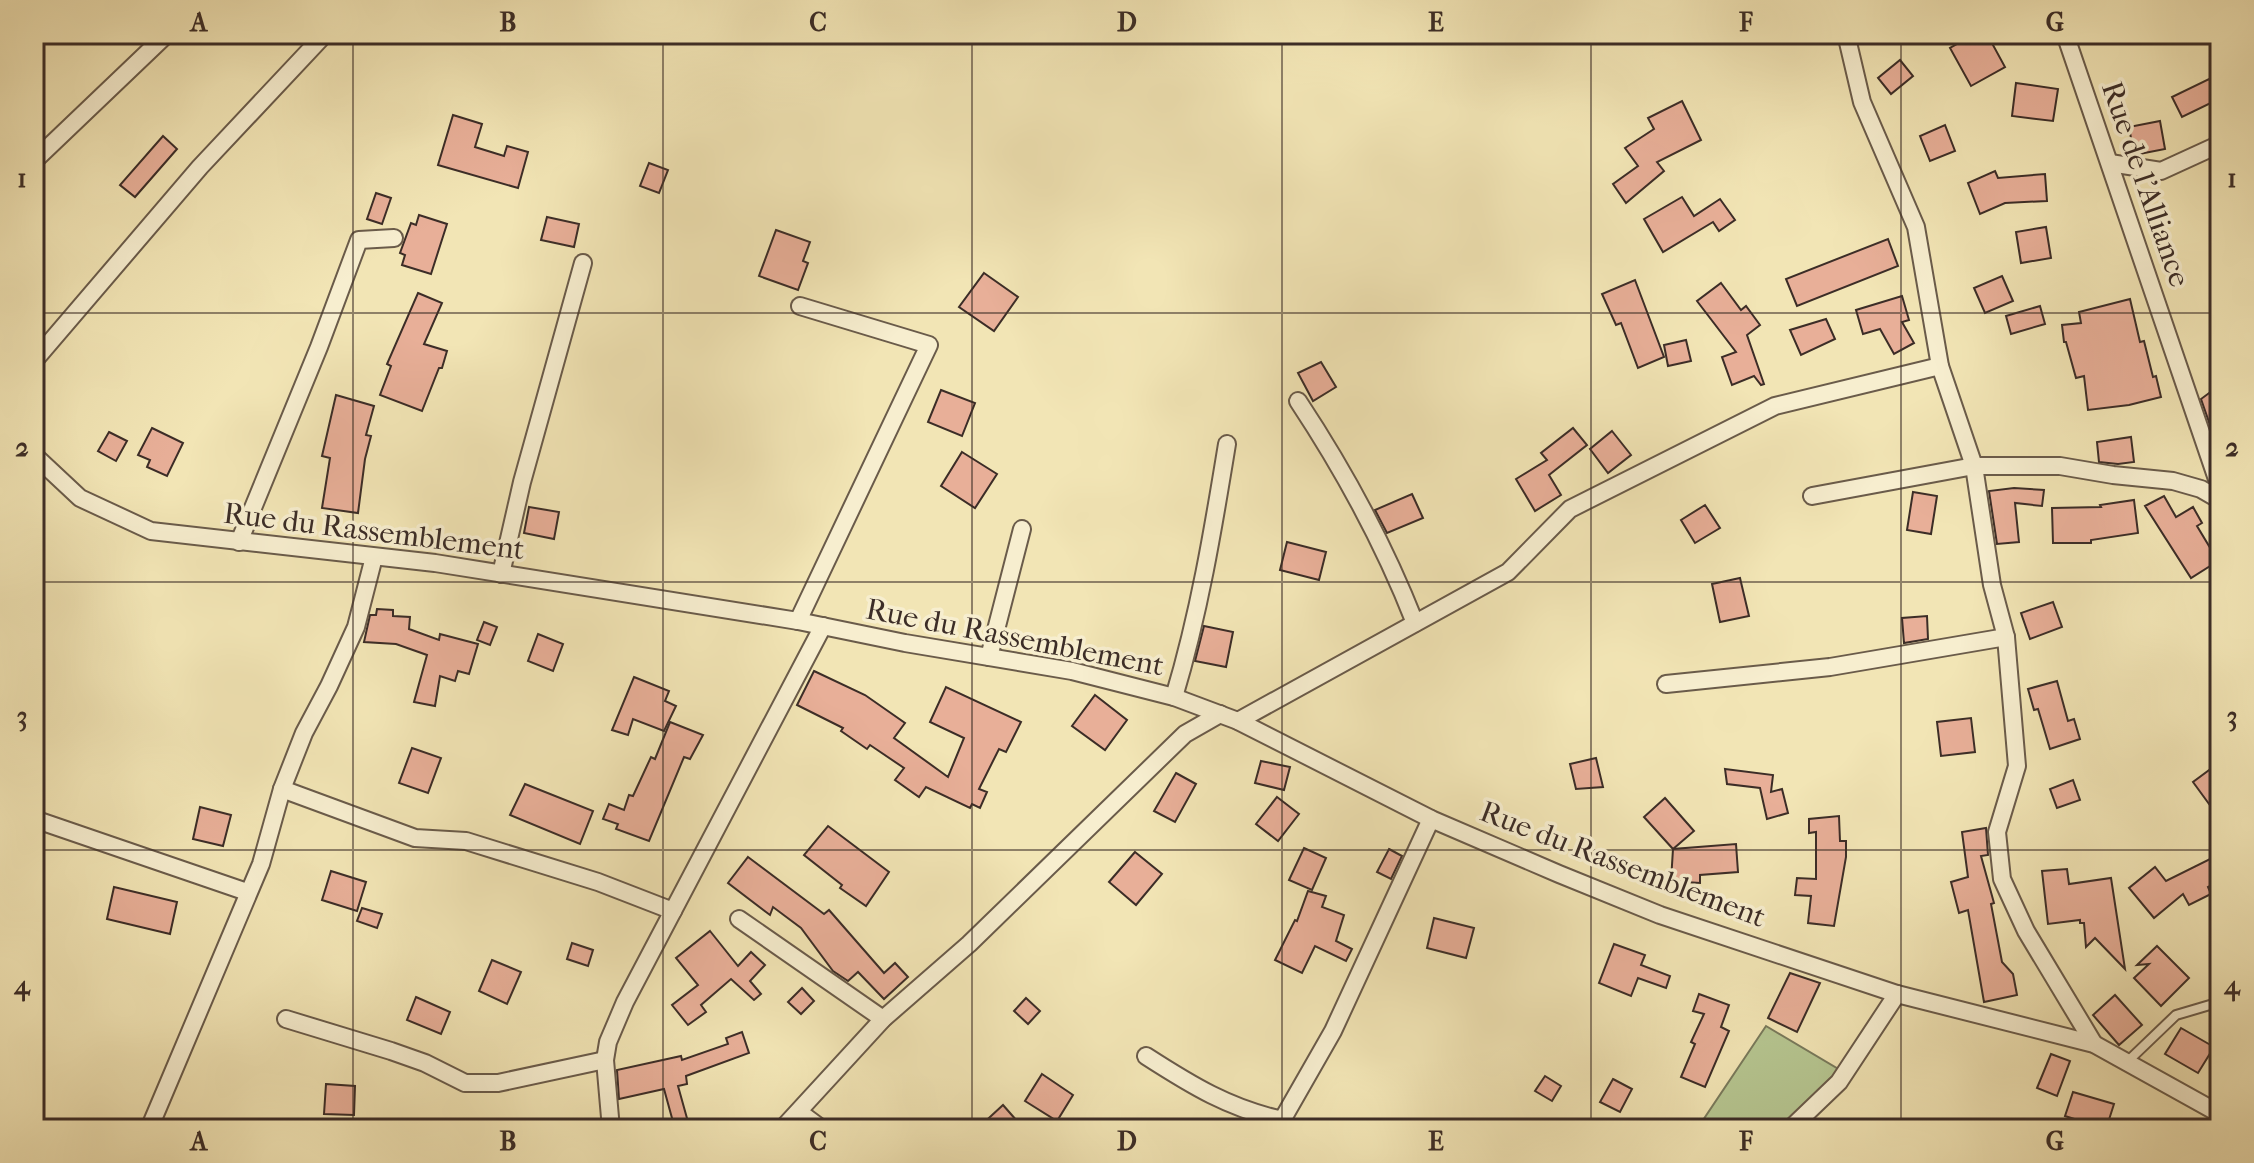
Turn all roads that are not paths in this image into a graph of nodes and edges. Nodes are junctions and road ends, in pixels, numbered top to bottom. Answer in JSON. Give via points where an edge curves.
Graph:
{"nodes":[{"id":1,"x":167,"y":34,"type":"edge"},
{"id":2,"x":325,"y":34,"type":"edge"},
{"id":3,"x":1846,"y":34,"type":"edge"},
{"id":4,"x":2065,"y":34,"type":"edge"},
{"id":5,"x":2220,"y":144,"type":"edge"},
{"id":6,"x":34,"y":161,"type":"edge"},
{"id":7,"x":2110,"y":163,"type":"junction"},
{"id":8,"x":394,"y":238,"type":"dead end"},
{"id":9,"x":583,"y":263,"type":"dead end"},
{"id":10,"x":800,"y":306,"type":"dead end"},
{"id":11,"x":34,"y":361,"type":"edge"},
{"id":12,"x":1940,"y":366,"type":"junction"},
{"id":13,"x":1298,"y":401,"type":"dead end"},
{"id":14,"x":1227,"y":444,"type":"dead end"},
{"id":15,"x":34,"y":455,"type":"edge"},
{"id":16,"x":1974,"y":466,"type":"junction"},
{"id":17,"x":2220,"y":488,"type":"edge"},
{"id":18,"x":1812,"y":496,"type":"dead end"},
{"id":19,"x":2220,"y":500,"type":"edge"},
{"id":20,"x":1022,"y":529,"type":"dead end"},
{"id":21,"x":239,"y":542,"type":"junction"},
{"id":22,"x":374,"y":557,"type":"junction"},
{"id":23,"x":501,"y":574,"type":"junction"},
{"id":24,"x":798,"y":621,"type":"junction"},
{"id":25,"x":1415,"y":623,"type":"junction"},
{"id":26,"x":823,"y":626,"type":"junction"},
{"id":27,"x":2006,"y":637,"type":"junction"},
{"id":28,"x":989,"y":657,"type":"junction"},
{"id":29,"x":1666,"y":684,"type":"dead end"},
{"id":30,"x":1174,"y":697,"type":"junction"},
{"id":31,"x":1220,"y":714,"type":"junction"},
{"id":32,"x":1238,"y":721,"type":"junction"},
{"id":33,"x":282,"y":789,"type":"junction"},
{"id":34,"x":34,"y":819,"type":"edge"},
{"id":35,"x":1431,"y":819,"type":"junction"},
{"id":36,"x":247,"y":892,"type":"junction"},
{"id":37,"x":673,"y":911,"type":"junction"},
{"id":38,"x":739,"y":919,"type":"dead end"},
{"id":39,"x":1897,"y":994,"type":"junction"},
{"id":40,"x":2220,"y":1002,"type":"edge"},
{"id":41,"x":286,"y":1019,"type":"dead end"},
{"id":42,"x":883,"y":1019,"type":"junction"},
{"id":43,"x":2094,"y":1044,"type":"junction"},
{"id":44,"x":1146,"y":1056,"type":"dead end"},
{"id":45,"x":605,"y":1060,"type":"junction"},
{"id":46,"x":2127,"y":1062,"type":"junction"},
{"id":47,"x":799,"y":1112,"type":"junction"},
{"id":48,"x":2220,"y":1114,"type":"edge"},
{"id":49,"x":1280,"y":1125,"type":"edge"},
{"id":50,"x":149,"y":1129,"type":"edge"},
{"id":51,"x":611,"y":1129,"type":"edge"},
{"id":52,"x":782,"y":1129,"type":"edge"},
{"id":53,"x":822,"y":1129,"type":"edge"},
{"id":54,"x":1790,"y":1129,"type":"edge"}],
"edges":[{"from":1,"to":6,"type":"street"},
{"from":2,"to":11,"type":"street","via":[[200,167]]},
{"from":3,"to":12,"type":"street","via":[[1862,102],[1916,227]]},
{"from":4,"to":7,"type":"street","name":"Rue de l'Alliance"},
{"from":5,"to":7,"type":"street","via":[[2161,171]]},
{"from":7,"to":17,"type":"street","name":"Rue de l'Alliance"},
{"from":8,"to":21,"type":"street","via":[[359,240]]},
{"from":9,"to":23,"type":"street"},
{"from":10,"to":24,"type":"street","via":[[929,345]]},
{"from":12,"to":16,"type":"street"},
{"from":12,"to":25,"type":"street","via":[[1775,406],[1570,509],[1508,572]]},
{"from":13,"to":25,"type":"street","via":[[1367,514]]},
{"from":14,"to":30,"type":"street","via":[[1200,600]]},
{"from":15,"to":21,"type":"street","name":"Rue du Rassemblement","via":[[80,498],[151,531]]},
{"from":16,"to":18,"type":"street"},
{"from":16,"to":19,"type":"street","via":[[2060,466],[2173,481]]},
{"from":16,"to":27,"type":"street","via":[[1992,585]]},
{"from":20,"to":28,"type":"street"},
{"from":21,"to":22,"type":"street","name":"Rue du Rassemblement"},
{"from":22,"to":23,"type":"street","name":"Rue du Rassemblement"},
{"from":22,"to":33,"type":"street","via":[[356,627]]},
{"from":23,"to":24,"type":"street","name":"Rue du Rassemblement"},
{"from":24,"to":26,"type":"street","name":"Rue du Rassemblement"},
{"from":25,"to":32,"type":"street"},
{"from":26,"to":28,"type":"street","name":"Rue du Rassemblement"},
{"from":26,"to":37,"type":"street"},
{"from":27,"to":29,"type":"street","via":[[1830,667]]},
{"from":27,"to":43,"type":"street","via":[[2017,766],[1997,832],[2002,879],[2026,931]]},
{"from":28,"to":30,"type":"street","name":"Rue du Rassemblement"},
{"from":30,"to":31,"type":"street","name":"Rue du Rassemblement"},
{"from":31,"to":32,"type":"street","name":"Rue du Rassemblement"},
{"from":31,"to":42,"type":"street","via":[[1185,734],[969,944]]},
{"from":32,"to":35,"type":"street","name":"Rue du Rassemblement"},
{"from":33,"to":36,"type":"street","via":[[261,864]]},
{"from":33,"to":37,"type":"street","via":[[415,838],[466,841]]},
{"from":34,"to":36,"type":"street"},
{"from":35,"to":39,"type":"street","name":"Rue du Rassemblement","via":[[1660,915]]},
{"from":35,"to":49,"type":"street","via":[[1333,1031]]},
{"from":36,"to":50,"type":"street"},
{"from":37,"to":45,"type":"street","via":[[625,1002]]},
{"from":38,"to":42,"type":"street"},
{"from":39,"to":43,"type":"street","name":"Rue du Rassemblement"},
{"from":39,"to":54,"type":"street","via":[[1839,1082]]},
{"from":40,"to":46,"type":"lane","via":[[2176,1015]]},
{"from":41,"to":45,"type":"street","via":[[425,1063],[465,1083],[498,1083]]},
{"from":42,"to":47,"type":"street"},
{"from":43,"to":46,"type":"street","name":"Rue du Rassemblement"},
{"from":44,"to":49,"type":"street","via":[[1200,1090]]},
{"from":45,"to":51,"type":"street"},
{"from":46,"to":48,"type":"street","name":"Rue du Rassemblement"},
{"from":47,"to":52,"type":"street"},
{"from":47,"to":53,"type":"street"}]}
